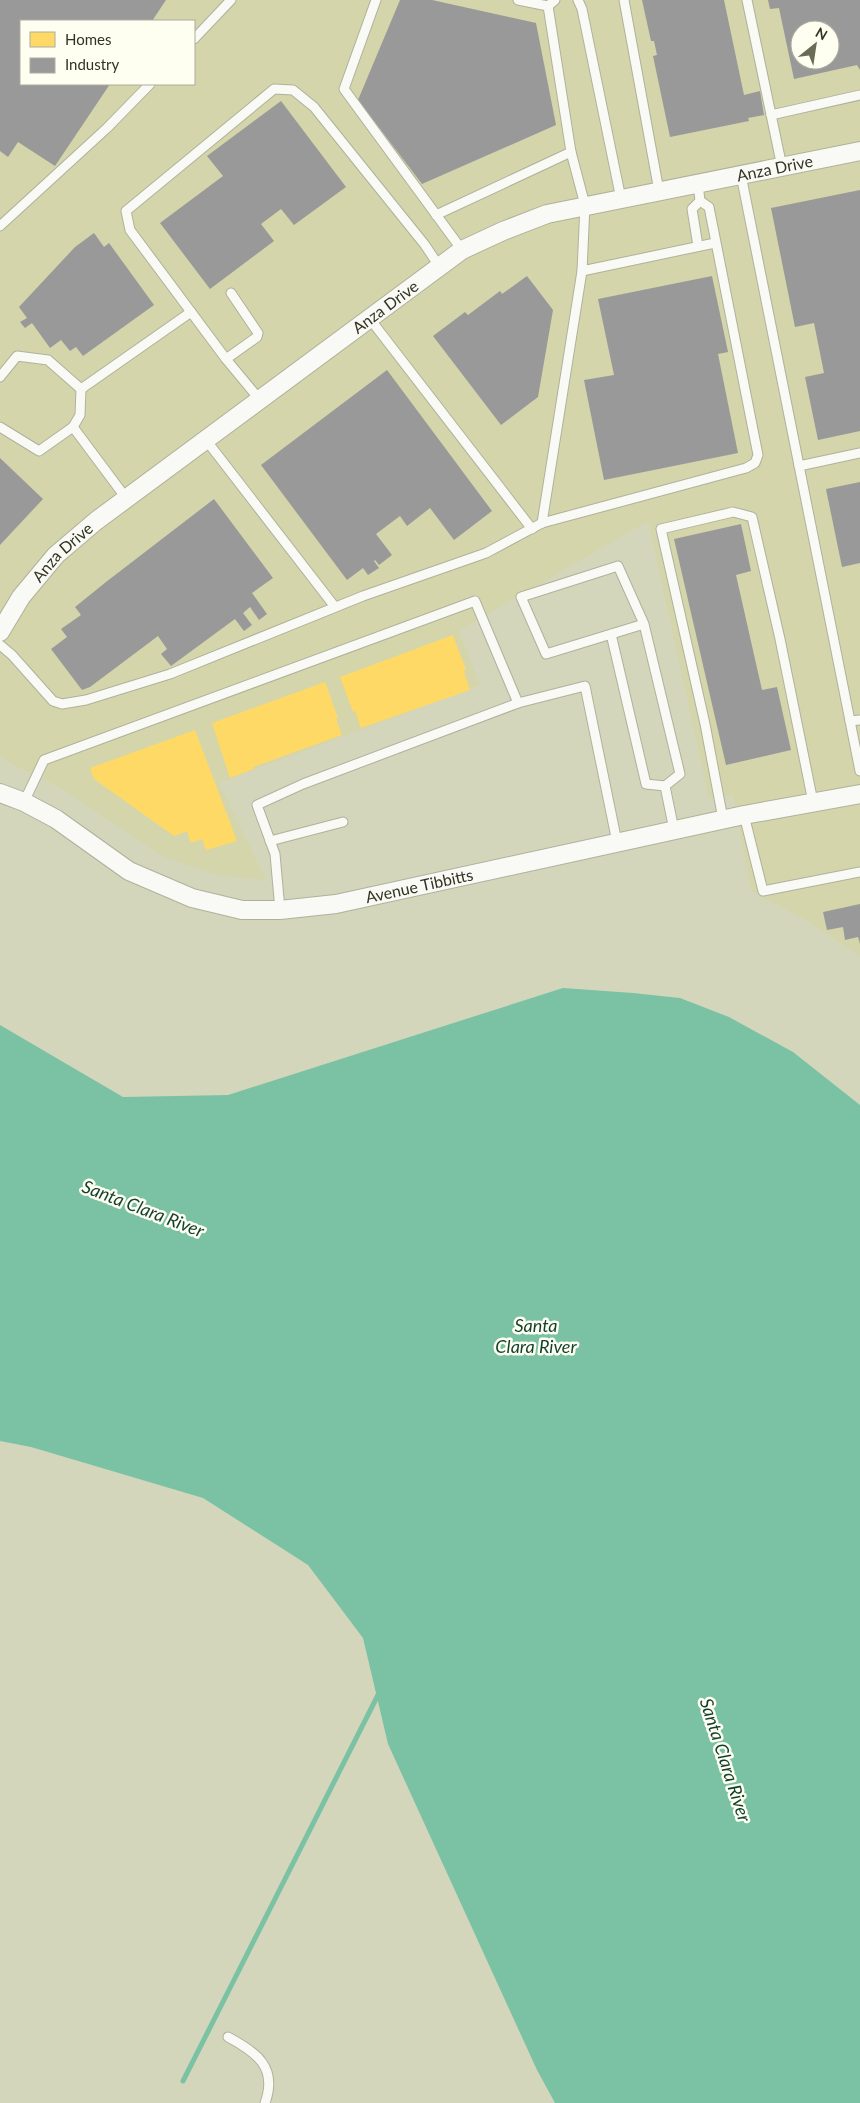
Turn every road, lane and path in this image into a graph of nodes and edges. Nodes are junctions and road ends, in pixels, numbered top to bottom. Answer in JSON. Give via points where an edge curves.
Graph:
{"nodes":[{"id":1,"x":231,"y":0,"type":"edge"},
{"id":2,"x":376,"y":0,"type":"edge"},
{"id":3,"x":518,"y":0,"type":"edge"},
{"id":4,"x":578,"y":0,"type":"edge"},
{"id":5,"x":624,"y":0,"type":"edge"},
{"id":6,"x":746,"y":0,"type":"edge"},
{"id":7,"x":552,"y":3,"type":"edge"},
{"id":8,"x":195,"y":38,"type":"edge"},
{"id":9,"x":149,"y":85,"type":"edge"},
{"id":10,"x":860,"y":95,"type":"edge"},
{"id":11,"x":771,"y":115,"type":"junction"},
{"id":12,"x":860,"y":151,"type":"edge"},
{"id":13,"x":571,"y":152,"type":"junction"},
{"id":14,"x":782,"y":167,"type":"junction"},
{"id":15,"x":741,"y":175,"type":"junction"},
{"id":16,"x":659,"y":191,"type":"junction"},
{"id":17,"x":699,"y":193,"type":"junction"},
{"id":18,"x":621,"y":199,"type":"junction"},
{"id":19,"x":584,"y":205,"type":"junction"},
{"id":20,"x":436,"y":215,"type":"junction"},
{"id":21,"x":0,"y":226,"type":"edge"},
{"id":22,"x":715,"y":242,"type":"junction"},
{"id":23,"x":698,"y":246,"type":"junction"},
{"id":24,"x":462,"y":250,"type":"junction"},
{"id":25,"x":439,"y":266,"type":"junction"},
{"id":26,"x":582,"y":271,"type":"junction"},
{"id":27,"x":231,"y":293,"type":"dead end"},
{"id":28,"x":191,"y":312,"type":"junction"},
{"id":29,"x":370,"y":319,"type":"junction"},
{"id":30,"x":226,"y":359,"type":"junction"},
{"id":31,"x":0,"y":377,"type":"edge"},
{"id":32,"x":81,"y":389,"type":"junction"},
{"id":33,"x":260,"y":400,"type":"junction"},
{"id":34,"x":0,"y":427,"type":"edge"},
{"id":35,"x":73,"y":427,"type":"junction"},
{"id":36,"x":206,"y":440,"type":"junction"},
{"id":37,"x":860,"y":454,"type":"edge"},
{"id":38,"x":799,"y":466,"type":"junction"},
{"id":39,"x":126,"y":498,"type":"junction"},
{"id":40,"x":542,"y":523,"type":"junction"},
{"id":41,"x":532,"y":529,"type":"junction"},
{"id":42,"x":335,"y":607,"type":"junction"},
{"id":43,"x":644,"y":624,"type":"junction"},
{"id":44,"x":0,"y":632,"type":"edge"},
{"id":45,"x":611,"y":634,"type":"junction"},
{"id":46,"x":0,"y":645,"type":"edge"},
{"id":47,"x":518,"y":703,"type":"junction"},
{"id":48,"x":860,"y":720,"type":"edge"},
{"id":49,"x":850,"y":722,"type":"junction"},
{"id":50,"x":860,"y":771,"type":"edge"},
{"id":51,"x":665,"y":786,"type":"junction"},
{"id":52,"x":0,"y":793,"type":"edge"},
{"id":53,"x":860,"y":794,"type":"edge"},
{"id":54,"x":24,"y":802,"type":"junction"},
{"id":55,"x":813,"y":802,"type":"junction"},
{"id":56,"x":744,"y":815,"type":"junction"},
{"id":57,"x":723,"y":819,"type":"junction"},
{"id":58,"x":343,"y":822,"type":"dead end"},
{"id":59,"x":674,"y":830,"type":"junction"},
{"id":60,"x":270,"y":841,"type":"junction"},
{"id":61,"x":617,"y":842,"type":"junction"},
{"id":62,"x":860,"y":872,"type":"edge"},
{"id":63,"x":280,"y":910,"type":"junction"},
{"id":64,"x":228,"y":2037,"type":"dead end"},
{"id":65,"x":265,"y":2103,"type":"edge"}],
"edges":[{"from":1,"to":8,"type":"lane"},
{"from":2,"to":20,"type":"lane","via":[[344,89]]},
{"from":3,"to":7,"type":"lane"},
{"from":4,"to":18,"type":"lane"},
{"from":5,"to":16,"type":"lane"},
{"from":6,"to":11,"type":"lane"},
{"from":7,"to":13,"type":"lane"},
{"from":9,"to":21,"type":"lane","via":[[108,128]]},
{"from":10,"to":11,"type":"lane"},
{"from":11,"to":14,"type":"lane"},
{"from":12,"to":14,"type":"street","name":"Anza Drive"},
{"from":13,"to":19,"type":"lane"},
{"from":13,"to":20,"type":"lane"},
{"from":14,"to":15,"type":"street","name":"Anza Drive"},
{"from":15,"to":17,"type":"street","name":"Anza Drive"},
{"from":15,"to":38,"type":"lane"},
{"from":16,"to":17,"type":"street","name":"Anza Drive"},
{"from":16,"to":18,"type":"street","name":"Anza Drive"},
{"from":17,"to":22,"type":"lane","via":[[709,207]]},
{"from":17,"to":23,"type":"lane","via":[[692,209]]},
{"from":18,"to":19,"type":"street","name":"Anza Drive"},
{"from":19,"to":24,"type":"street","name":"Anza Drive","via":[[546,214]]},
{"from":19,"to":26,"type":"lane"},
{"from":20,"to":24,"type":"lane"},
{"from":22,"to":23,"type":"lane"},
{"from":22,"to":40,"type":"lane","via":[[758,455],[755,463]]},
{"from":23,"to":26,"type":"lane"},
{"from":24,"to":25,"type":"street","name":"Anza Drive"},
{"from":25,"to":28,"type":"lane","via":[[314,107],[294,90],[274,89],[126,211],[130,230]]},
{"from":25,"to":29,"type":"street","name":"Anza Drive"},
{"from":26,"to":40,"type":"lane"},
{"from":27,"to":30,"type":"lane","via":[[258,332],[257,337]]},
{"from":28,"to":30,"type":"lane"},
{"from":28,"to":32,"type":"lane"},
{"from":29,"to":33,"type":"street","name":"Anza Drive"},
{"from":29,"to":41,"type":"lane"},
{"from":30,"to":33,"type":"lane"},
{"from":31,"to":32,"type":"lane","via":[[16,356],[48,360]]},
{"from":32,"to":35,"type":"lane","via":[[80,415]]},
{"from":33,"to":36,"type":"street","name":"Anza Drive"},
{"from":34,"to":35,"type":"lane","via":[[39,451]]},
{"from":35,"to":39,"type":"lane"},
{"from":36,"to":39,"type":"street","name":"Anza Drive"},
{"from":36,"to":42,"type":"lane"},
{"from":37,"to":38,"type":"lane"},
{"from":38,"to":49,"type":"lane"},
{"from":39,"to":44,"type":"street","name":"Anza Drive","via":[[56,556],[20,597]]},
{"from":40,"to":41,"type":"lane"},
{"from":41,"to":42,"type":"lane","via":[[486,553]]},
{"from":42,"to":46,"type":"lane","via":[[170,674],[86,700],[62,704],[54,701]]},
{"from":43,"to":45,"type":"lane"},
{"from":43,"to":45,"type":"lane","via":[[618,566],[521,597],[546,654]]},
{"from":43,"to":51,"type":"lane","via":[[680,774]]},
{"from":45,"to":51,"type":"lane","via":[[646,784]]},
{"from":47,"to":54,"type":"lane","via":[[475,600],[44,760]]},
{"from":47,"to":60,"type":"lane","via":[[303,784],[257,805]]},
{"from":47,"to":61,"type":"lane","via":[[585,686]]},
{"from":48,"to":49,"type":"lane"},
{"from":49,"to":50,"type":"lane"},
{"from":51,"to":59,"type":"lane"},
{"from":52,"to":54,"type":"street","name":"Avenue Tibbitts"},
{"from":53,"to":55,"type":"street","name":"Avenue Tibbitts"},
{"from":54,"to":63,"type":"street","name":"Avenue Tibbitts","via":[[56,819],[129,871],[183,894],[242,910]]},
{"from":55,"to":56,"type":"street","name":"Avenue Tibbitts"},
{"from":55,"to":57,"type":"lane","via":[[752,516],[733,512],[661,528]]},
{"from":56,"to":57,"type":"street","name":"Avenue Tibbitts"},
{"from":56,"to":62,"type":"lane","via":[[763,891]]},
{"from":57,"to":59,"type":"street","name":"Avenue Tibbitts"},
{"from":58,"to":60,"type":"lane"},
{"from":59,"to":61,"type":"street","name":"Avenue Tibbitts"},
{"from":60,"to":63,"type":"lane","via":[[275,854]]},
{"from":61,"to":63,"type":"street","name":"Avenue Tibbitts","via":[[336,904]]},
{"from":64,"to":65,"type":"lane","via":[[257,2055],[265,2065],[269,2086]]}]}
